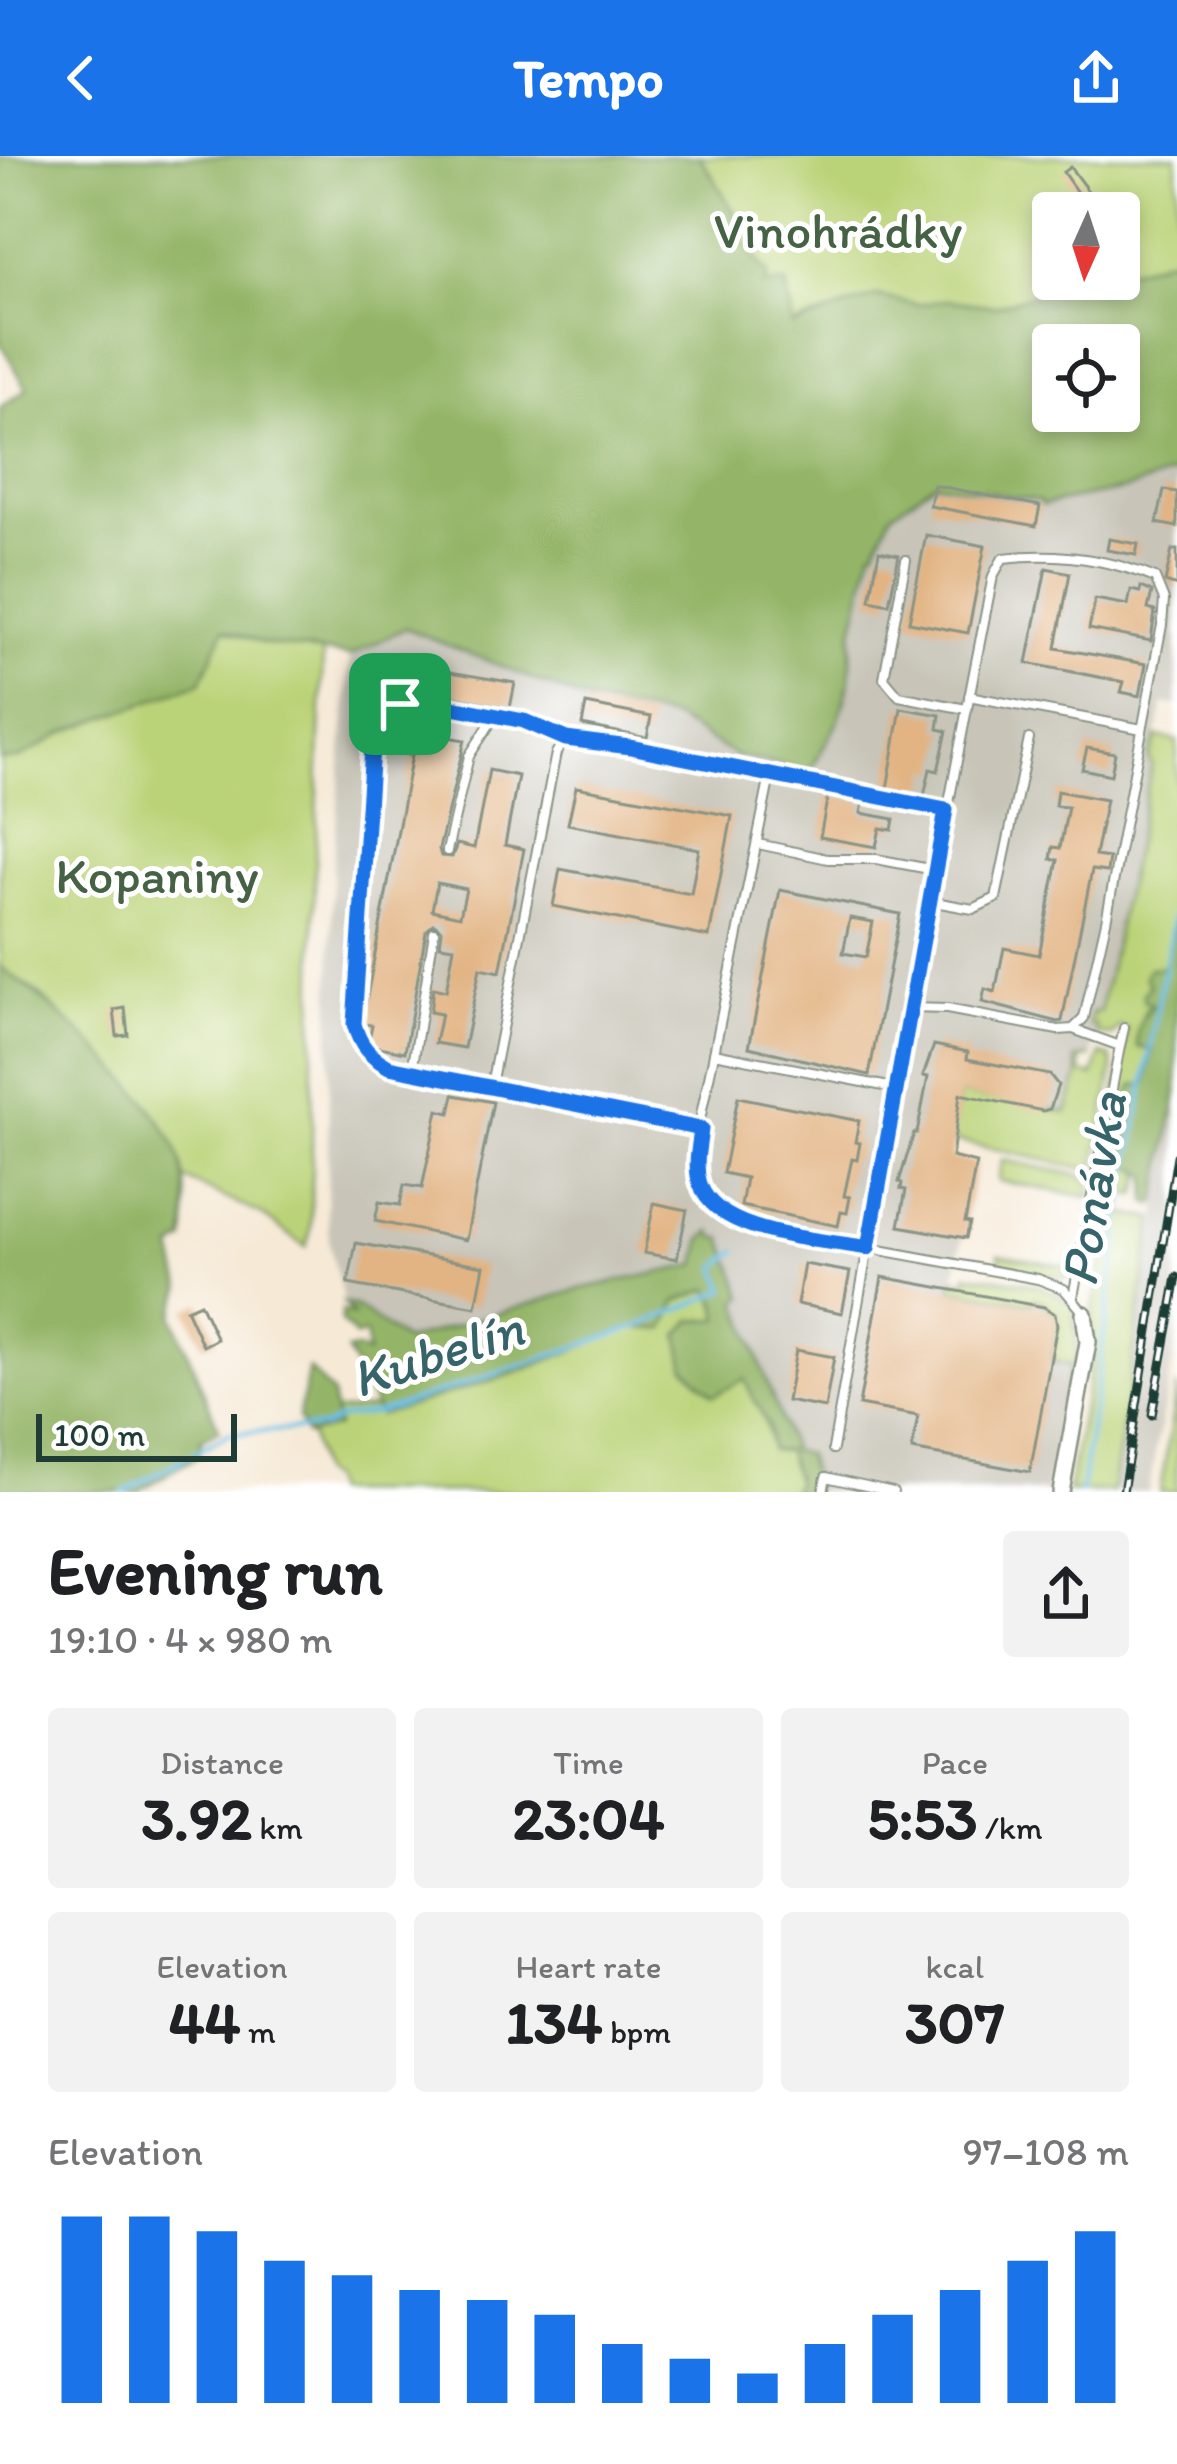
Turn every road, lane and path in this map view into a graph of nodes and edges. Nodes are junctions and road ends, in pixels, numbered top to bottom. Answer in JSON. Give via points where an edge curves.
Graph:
{"nodes":[{"id":1,"x":906,"y":560,"type":"dead end"},
{"id":2,"x":969,"y":696,"type":"junction"},
{"id":3,"x":966,"y":710,"type":"junction"},
{"id":4,"x":495,"y":716,"type":"junction"},
{"id":5,"x":1142,"y":729,"type":"junction"},
{"id":6,"x":566,"y":739,"type":"junction"},
{"id":7,"x":1029,"y":739,"type":"dead end"},
{"id":8,"x":770,"y":776,"type":"junction"},
{"id":9,"x":946,"y":810,"type":"junction"},
{"id":10,"x":758,"y":844,"type":"junction"},
{"id":11,"x":447,"y":851,"type":"dead end"},
{"id":12,"x":935,"y":870,"type":"junction"},
{"id":13,"x":929,"y":901,"type":"junction"},
{"id":14,"x":434,"y":932,"type":"dead end"},
{"id":15,"x":909,"y":1007,"type":"junction"},
{"id":16,"x":1124,"y":1028,"type":"dead end"},
{"id":17,"x":1073,"y":1029,"type":"junction"},
{"id":18,"x":1120,"y":1046,"type":"junction"},
{"id":19,"x":714,"y":1054,"type":"junction"},
{"id":20,"x":412,"y":1071,"type":"junction"},
{"id":21,"x":491,"y":1084,"type":"junction"},
{"id":22,"x":894,"y":1088,"type":"junction"},
{"id":23,"x":701,"y":1129,"type":"junction"},
{"id":24,"x":868,"y":1248,"type":"junction"},
{"id":25,"x":1073,"y":1297,"type":"junction"},
{"id":26,"x":1084,"y":1314,"type":"joint"},
{"id":27,"x":833,"y":1449,"type":"dead end"},
{"id":28,"x":823,"y":1492,"type":"edge"},
{"id":29,"x":893,"y":1492,"type":"edge"},
{"id":30,"x":1061,"y":1492,"type":"edge"}],
"edges":[{"from":1,"to":3,"type":"lane","via":[[884,678],[899,696]]},
{"from":2,"to":3,"type":"lane"},
{"from":2,"to":5,"type":"lane"},
{"from":2,"to":5,"type":"lane","via":[[1003,558],[1121,564],[1155,578],[1164,600]]},
{"from":3,"to":9,"type":"lane"},
{"from":4,"to":6,"type":"lane"},
{"from":4,"to":11,"type":"lane","via":[[469,756]]},
{"from":4,"to":20,"type":"lane","via":[[400,704],[373,732],[354,1024],[371,1057]]},
{"from":5,"to":17,"type":"lane","via":[[1084,1018]]},
{"from":6,"to":8,"type":"lane"},
{"from":6,"to":21,"type":"lane","via":[[556,753]]},
{"from":7,"to":13,"type":"lane","via":[[995,898],[973,909]]},
{"from":8,"to":9,"type":"lane"},
{"from":8,"to":10,"type":"lane"},
{"from":9,"to":12,"type":"lane"},
{"from":10,"to":12,"type":"lane"},
{"from":10,"to":19,"type":"lane"},
{"from":12,"to":13,"type":"lane"},
{"from":13,"to":15,"type":"lane"},
{"from":14,"to":20,"type":"lane"},
{"from":15,"to":17,"type":"lane"},
{"from":15,"to":22,"type":"lane"},
{"from":16,"to":18,"type":"lane"},
{"from":17,"to":18,"type":"lane"},
{"from":18,"to":25,"type":"lane"},
{"from":19,"to":22,"type":"lane"},
{"from":19,"to":23,"type":"lane"},
{"from":20,"to":21,"type":"lane"},
{"from":21,"to":23,"type":"lane"},
{"from":22,"to":24,"type":"lane"},
{"from":23,"to":24,"type":"lane","via":[[701,1190],[722,1215]]},
{"from":24,"to":25,"type":"lane","via":[[1055,1283]]},
{"from":24,"to":27,"type":"lane"},
{"from":25,"to":26,"type":"lane"},
{"from":26,"to":30,"type":"street","via":[[1088,1342]]},
{"from":28,"to":29,"type":"lane","via":[[826,1477]]}]}
